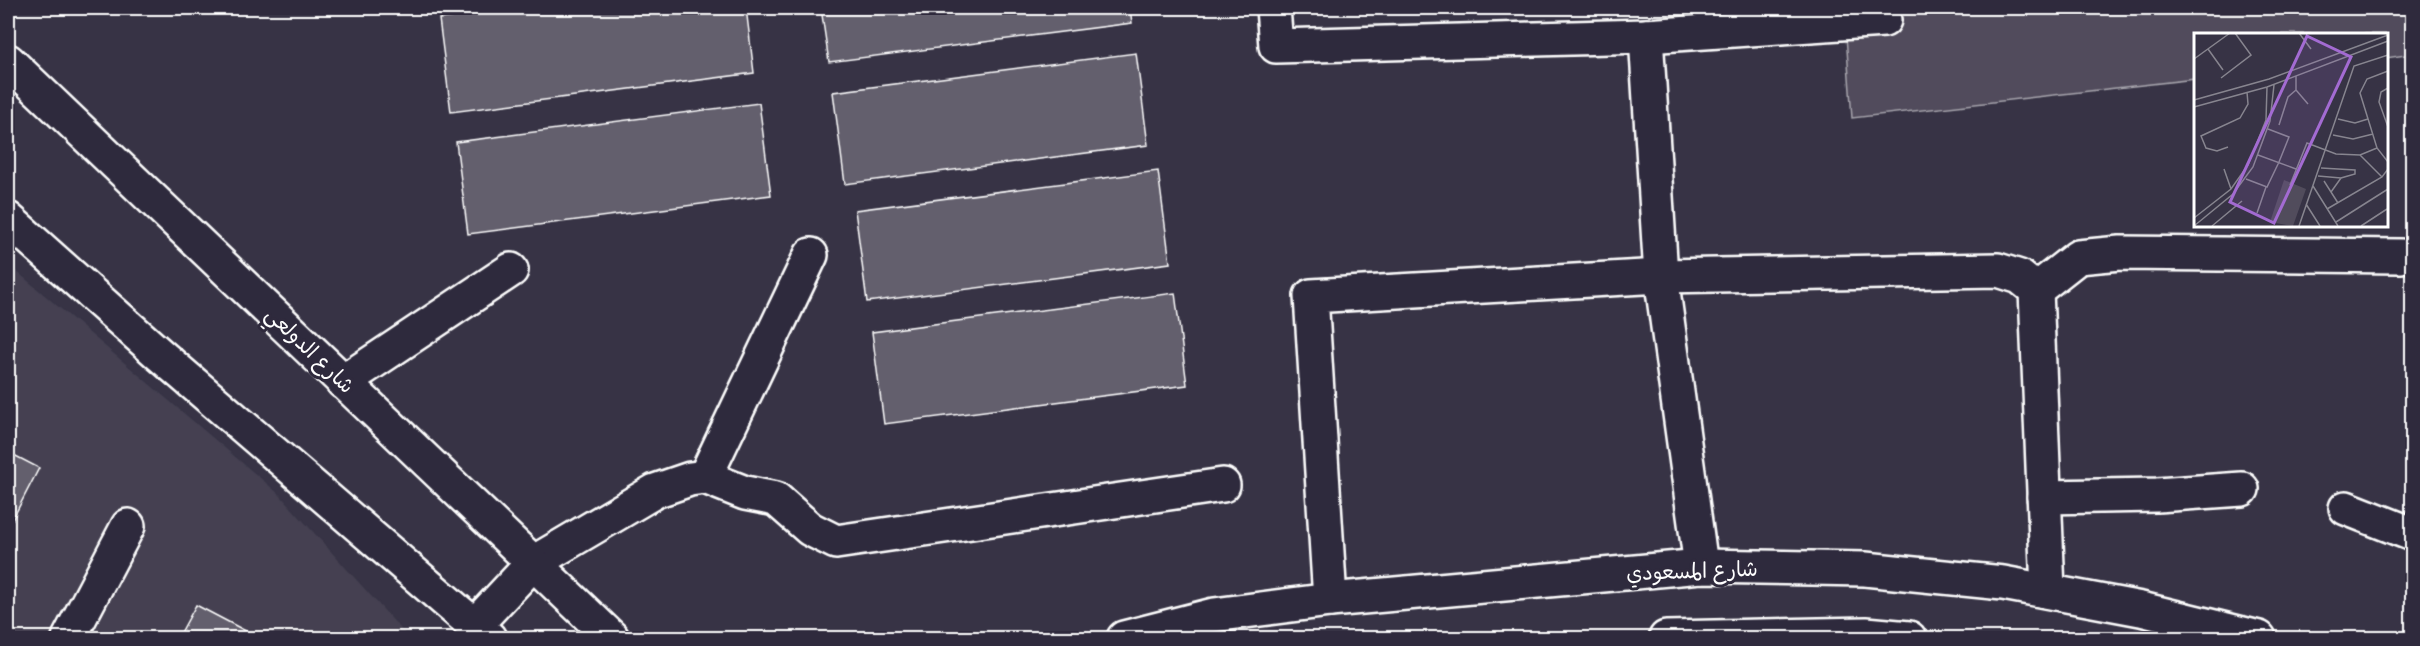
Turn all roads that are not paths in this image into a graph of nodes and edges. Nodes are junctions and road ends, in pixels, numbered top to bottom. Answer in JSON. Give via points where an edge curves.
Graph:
{"nodes":[{"id":1,"x":1273,"y":8,"type":"edge"},
{"id":2,"x":1884,"y":20,"type":"dead end"},
{"id":3,"x":1646,"y":36,"type":"junction"},
{"id":4,"x":8,"y":61,"type":"edge"},
{"id":5,"x":8,"y":219,"type":"edge"},
{"id":6,"x":812,"y":255,"type":"dead end"},
{"id":7,"x":2401,"y":256,"type":"dead end"},
{"id":8,"x":511,"y":270,"type":"dead end"},
{"id":9,"x":1661,"y":276,"type":"junction"},
{"id":10,"x":2036,"y":290,"type":"junction"},
{"id":11,"x":343,"y":382,"type":"junction"},
{"id":12,"x":705,"y":477,"type":"junction"},
{"id":13,"x":1223,"y":485,"type":"dead end"},
{"id":14,"x":2242,"y":489,"type":"dead end"},
{"id":15,"x":2044,"y":497,"type":"junction"},
{"id":16,"x":2346,"y":508,"type":"dead end"},
{"id":17,"x":128,"y":526,"type":"dead end"},
{"id":18,"x":2412,"y":534,"type":"edge"},
{"id":19,"x":533,"y":563,"type":"junction"},
{"id":20,"x":1701,"y":566,"type":"junction"},
{"id":21,"x":2048,"y":591,"type":"junction"},
{"id":22,"x":1330,"y":600,"type":"junction"},
{"id":23,"x":482,"y":632,"type":"edge"},
{"id":24,"x":69,"y":639,"type":"edge"},
{"id":25,"x":612,"y":639,"type":"edge"},
{"id":26,"x":1124,"y":639,"type":"edge"},
{"id":27,"x":1666,"y":639,"type":"edge"},
{"id":28,"x":1908,"y":639,"type":"edge"},
{"id":29,"x":2259,"y":639,"type":"edge"}],
"edges":[{"from":1,"to":3,"type":"street","via":[[1276,46]]},
{"from":2,"to":3,"type":"street"},
{"from":3,"to":9,"type":"street"},
{"from":4,"to":11,"type":"street","name":"شارع الدولعي"},
{"from":5,"to":23,"type":"street"},
{"from":6,"to":12,"type":"street"},
{"from":7,"to":10,"type":"street","via":[[2110,254],[2078,257]]},
{"from":8,"to":11,"type":"street"},
{"from":9,"to":10,"type":"street","via":[[1998,270],[2020,277]]},
{"from":9,"to":20,"type":"street"},
{"from":9,"to":22,"type":"street","via":[[1311,296]]},
{"from":10,"to":15,"type":"street"},
{"from":11,"to":19,"type":"street","name":"شارع الدولعي"},
{"from":12,"to":13,"type":"street","via":[[745,493],[776,499],[810,529],[836,542]]},
{"from":12,"to":19,"type":"street","via":[[656,491]]},
{"from":14,"to":15,"type":"street"},
{"from":15,"to":21,"type":"street"},
{"from":16,"to":18,"type":"street"},
{"from":17,"to":24,"type":"street"},
{"from":19,"to":23,"type":"street"},
{"from":19,"to":25,"type":"street","name":"شارع الدولعي"},
{"from":20,"to":21,"type":"street","name":"شارع المسعودي","via":[[1865,569]]},
{"from":20,"to":22,"type":"street","name":"شارع المسعودي"},
{"from":21,"to":29,"type":"street","name":"شارع المسعودي","via":[[2141,609]]},
{"from":22,"to":26,"type":"street","name":"شارع المسعودي","via":[[1214,615]]},
{"from":27,"to":28,"type":"street","via":[[1866,634]]}]}
